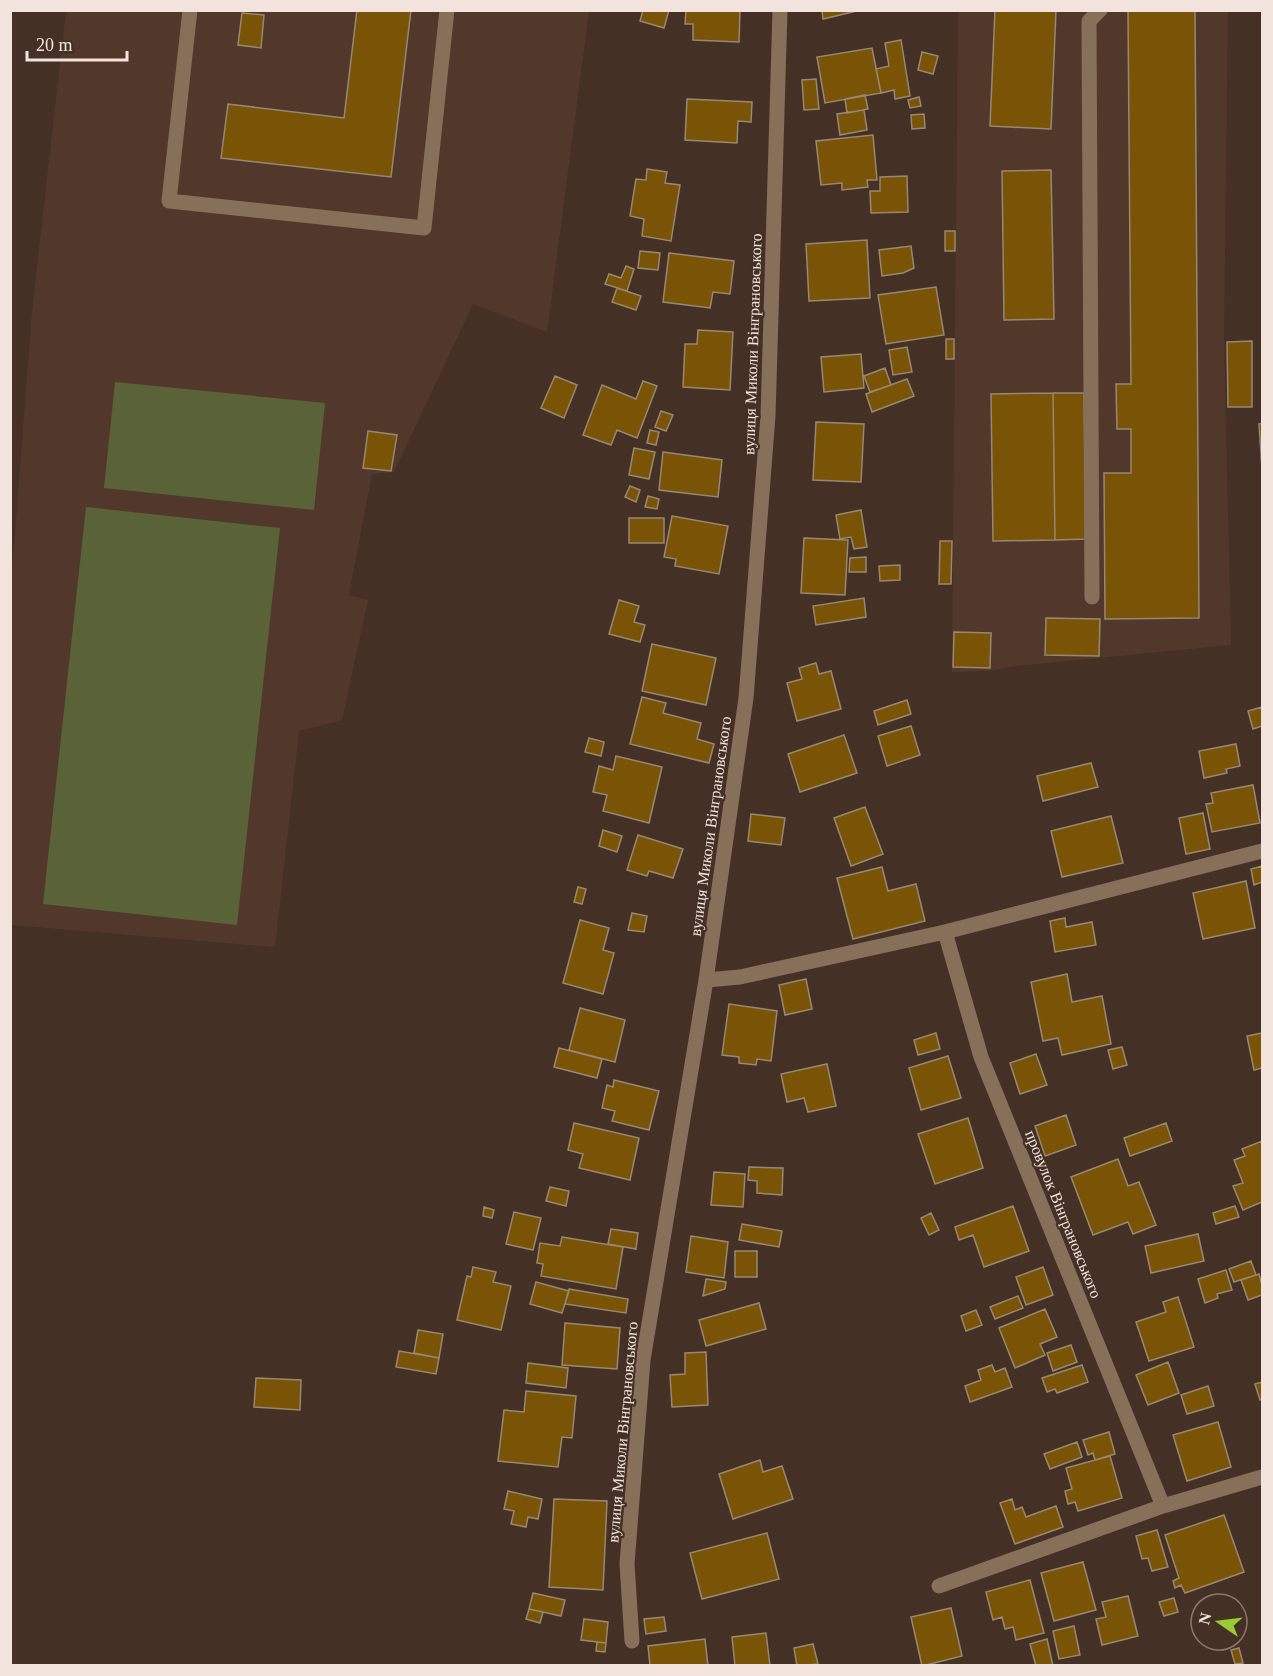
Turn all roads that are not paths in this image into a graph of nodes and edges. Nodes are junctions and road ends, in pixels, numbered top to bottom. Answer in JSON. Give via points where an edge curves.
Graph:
{"nodes":[{"id":1,"x":190,"y":10,"type":"edge"},
{"id":2,"x":447,"y":10,"type":"edge"},
{"id":3,"x":780,"y":10,"type":"edge"},
{"id":4,"x":1100,"y":10,"type":"edge"},
{"id":5,"x":1092,"y":597,"type":"dead end"},
{"id":6,"x":1263,"y":851,"type":"edge"},
{"id":7,"x":945,"y":932,"type":"junction"},
{"id":8,"x":706,"y":980,"type":"junction"},
{"id":9,"x":1263,"y":1477,"type":"edge"},
{"id":10,"x":1163,"y":1506,"type":"junction"},
{"id":11,"x":939,"y":1586,"type":"dead end"},
{"id":12,"x":632,"y":1641,"type":"dead end"}],
"edges":[{"from":1,"to":2,"type":"street","via":[[169,201],[424,228]]},
{"from":3,"to":8,"type":"street","name":"вулиця Миколи Вінграновського","via":[[768,416],[746,698]]},
{"from":4,"to":5,"type":"street","via":[[1089,21]]},
{"from":6,"to":7,"type":"street"},
{"from":7,"to":8,"type":"street","via":[[740,977]]},
{"from":7,"to":10,"type":"street","name":"провулок Вінграновського","via":[[981,1057]]},
{"from":8,"to":12,"type":"street","name":"вулиця Миколи Вінграновського","via":[[643,1360],[627,1564]]},
{"from":9,"to":10,"type":"street"},
{"from":10,"to":11,"type":"street"}]}
